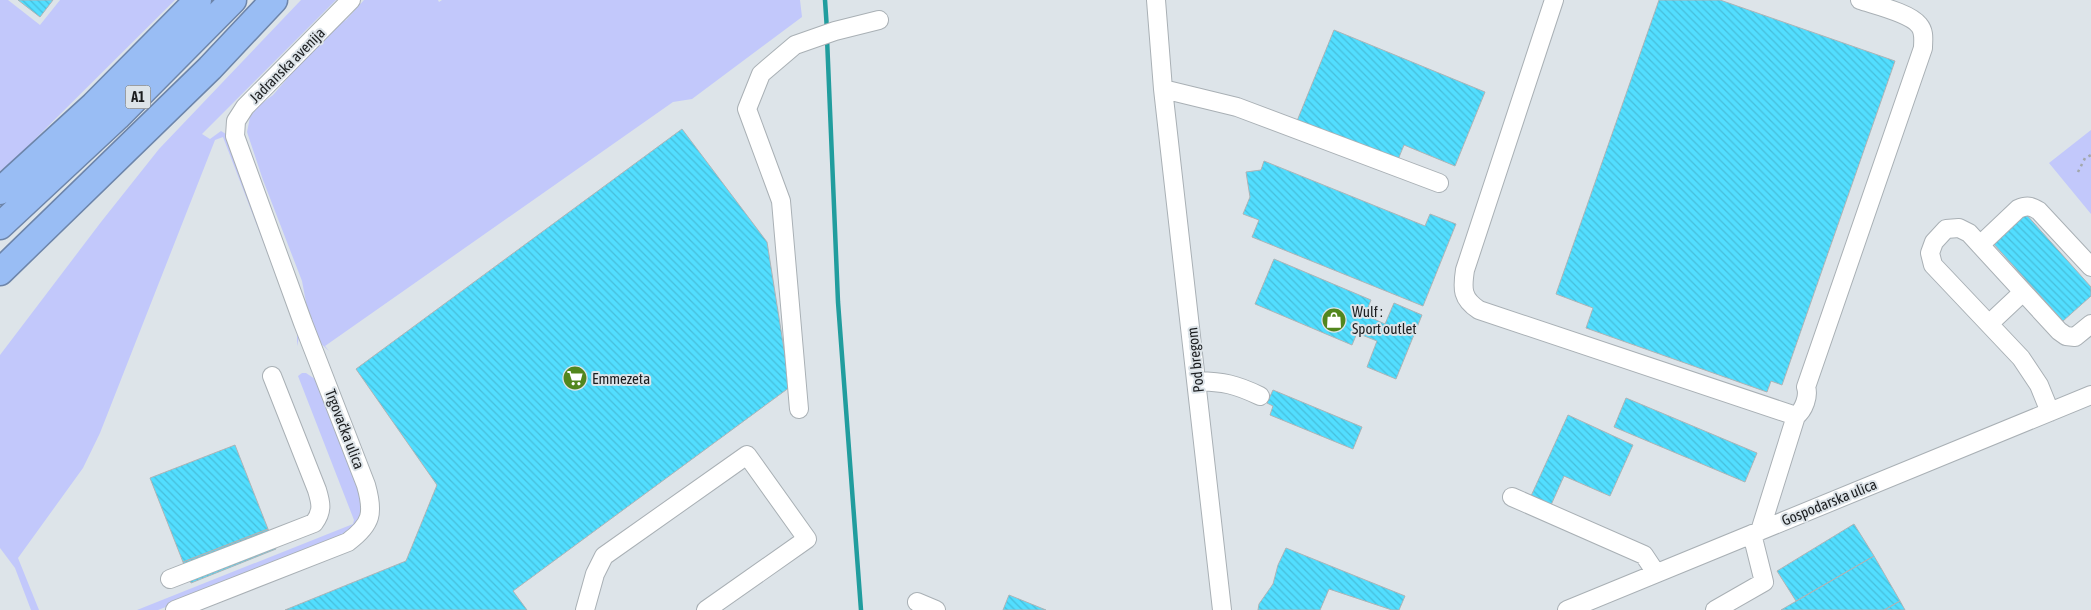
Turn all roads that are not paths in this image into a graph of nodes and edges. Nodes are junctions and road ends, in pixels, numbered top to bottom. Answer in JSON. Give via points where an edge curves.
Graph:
{"nodes":[{"id":1,"x":198,"y":0,"type":"edge"},
{"id":2,"x":233,"y":0,"type":"edge"},
{"id":3,"x":274,"y":0,"type":"edge"},
{"id":4,"x":351,"y":0,"type":"edge"},
{"id":5,"x":1156,"y":0,"type":"edge"},
{"id":6,"x":1554,"y":0,"type":"edge"},
{"id":7,"x":1860,"y":0,"type":"edge"},
{"id":8,"x":879,"y":20,"type":"dead end"},
{"id":9,"x":1163,"y":89,"type":"junction"},
{"id":10,"x":235,"y":136,"type":"joint"},
{"id":11,"x":1439,"y":184,"type":"dead end"},
{"id":12,"x":0,"y":191,"type":"edge"},
{"id":13,"x":0,"y":226,"type":"edge"},
{"id":14,"x":1980,"y":245,"type":"junction"},
{"id":15,"x":2091,"y":267,"type":"edge"},
{"id":16,"x":0,"y":272,"type":"edge"},
{"id":17,"x":2023,"y":292,"type":"junction"},
{"id":18,"x":1990,"y":323,"type":"junction"},
{"id":19,"x":2091,"y":324,"type":"edge"},
{"id":20,"x":272,"y":376,"type":"dead end"},
{"id":21,"x":1197,"y":381,"type":"junction"},
{"id":22,"x":2091,"y":395,"type":"edge"},
{"id":23,"x":1260,"y":396,"type":"dead end"},
{"id":24,"x":799,"y":409,"type":"dead end"},
{"id":25,"x":2050,"y":412,"type":"junction"},
{"id":26,"x":1796,"y":416,"type":"junction"},
{"id":27,"x":1512,"y":497,"type":"dead end"},
{"id":28,"x":1756,"y":532,"type":"junction"},
{"id":29,"x":1656,"y":574,"type":"junction"},
{"id":30,"x":170,"y":579,"type":"dead end"},
{"id":31,"x":917,"y":602,"type":"dead end"},
{"id":32,"x":175,"y":610,"type":"edge"},
{"id":33,"x":585,"y":610,"type":"edge"},
{"id":34,"x":706,"y":610,"type":"edge"},
{"id":35,"x":936,"y":610,"type":"edge"},
{"id":36,"x":1222,"y":610,"type":"edge"},
{"id":37,"x":1567,"y":610,"type":"edge"},
{"id":38,"x":1716,"y":610,"type":"edge"}],
"edges":[{"from":1,"to":12,"type":"highway","via":[[94,105]]},
{"from":2,"to":13,"type":"highway","number":"A1","via":[[117,117]]},
{"from":3,"to":16,"type":"highway","number":"A1","via":[[210,68]]},
{"from":4,"to":10,"type":"street","name":"Jadranska avenija","via":[[245,107],[236,121]]},
{"from":5,"to":9,"type":"street","name":"Pod bregom"},
{"from":6,"to":26,"type":"street","via":[[1465,270],[1464,295],[1479,310]]},
{"from":7,"to":26,"type":"street","via":[[1913,19],[1924,36],[1806,387],[1800,390],[1793,410]]},
{"from":8,"to":24,"type":"street","via":[[795,45],[761,74],[747,109],[781,201]]},
{"from":9,"to":11,"type":"street","via":[[1237,107]]},
{"from":9,"to":21,"type":"street","name":"Pod bregom"},
{"from":10,"to":32,"type":"street","name":"Trgovačka ulica","via":[[366,485],[371,514],[362,532],[348,542]]},
{"from":14,"to":15,"type":"street","via":[[2018,209],[2032,206]]},
{"from":14,"to":17,"type":"street"},
{"from":14,"to":18,"type":"street","via":[[1969,233],[1958,228],[1946,229],[1934,242],[1930,254],[1933,264]]},
{"from":17,"to":18,"type":"street"},
{"from":17,"to":19,"type":"street","via":[[2066,336],[2074,337]]},
{"from":18,"to":25,"type":"street","via":[[2030,370],[2040,385]]},
{"from":20,"to":30,"type":"street","via":[[317,490],[321,505],[319,516],[314,523]]},
{"from":21,"to":23,"type":"street","via":[[1237,385]]},
{"from":21,"to":36,"type":"street","name":"Pod bregom"},
{"from":22,"to":25,"type":"street","name":"Gospodarska ulica"},
{"from":25,"to":28,"type":"street","name":"Gospodarska ulica"},
{"from":26,"to":28,"type":"street"},
{"from":27,"to":29,"type":"street","via":[[1644,555]]},
{"from":28,"to":29,"type":"street","name":"Gospodarska ulica"},
{"from":28,"to":38,"type":"street","via":[[1764,582]]},
{"from":29,"to":37,"type":"street","name":"Gospodarska ulica"},
{"from":31,"to":35,"type":"street"},
{"from":33,"to":34,"type":"street","via":[[595,574],[604,556],[747,455],[807,538]]}]}
